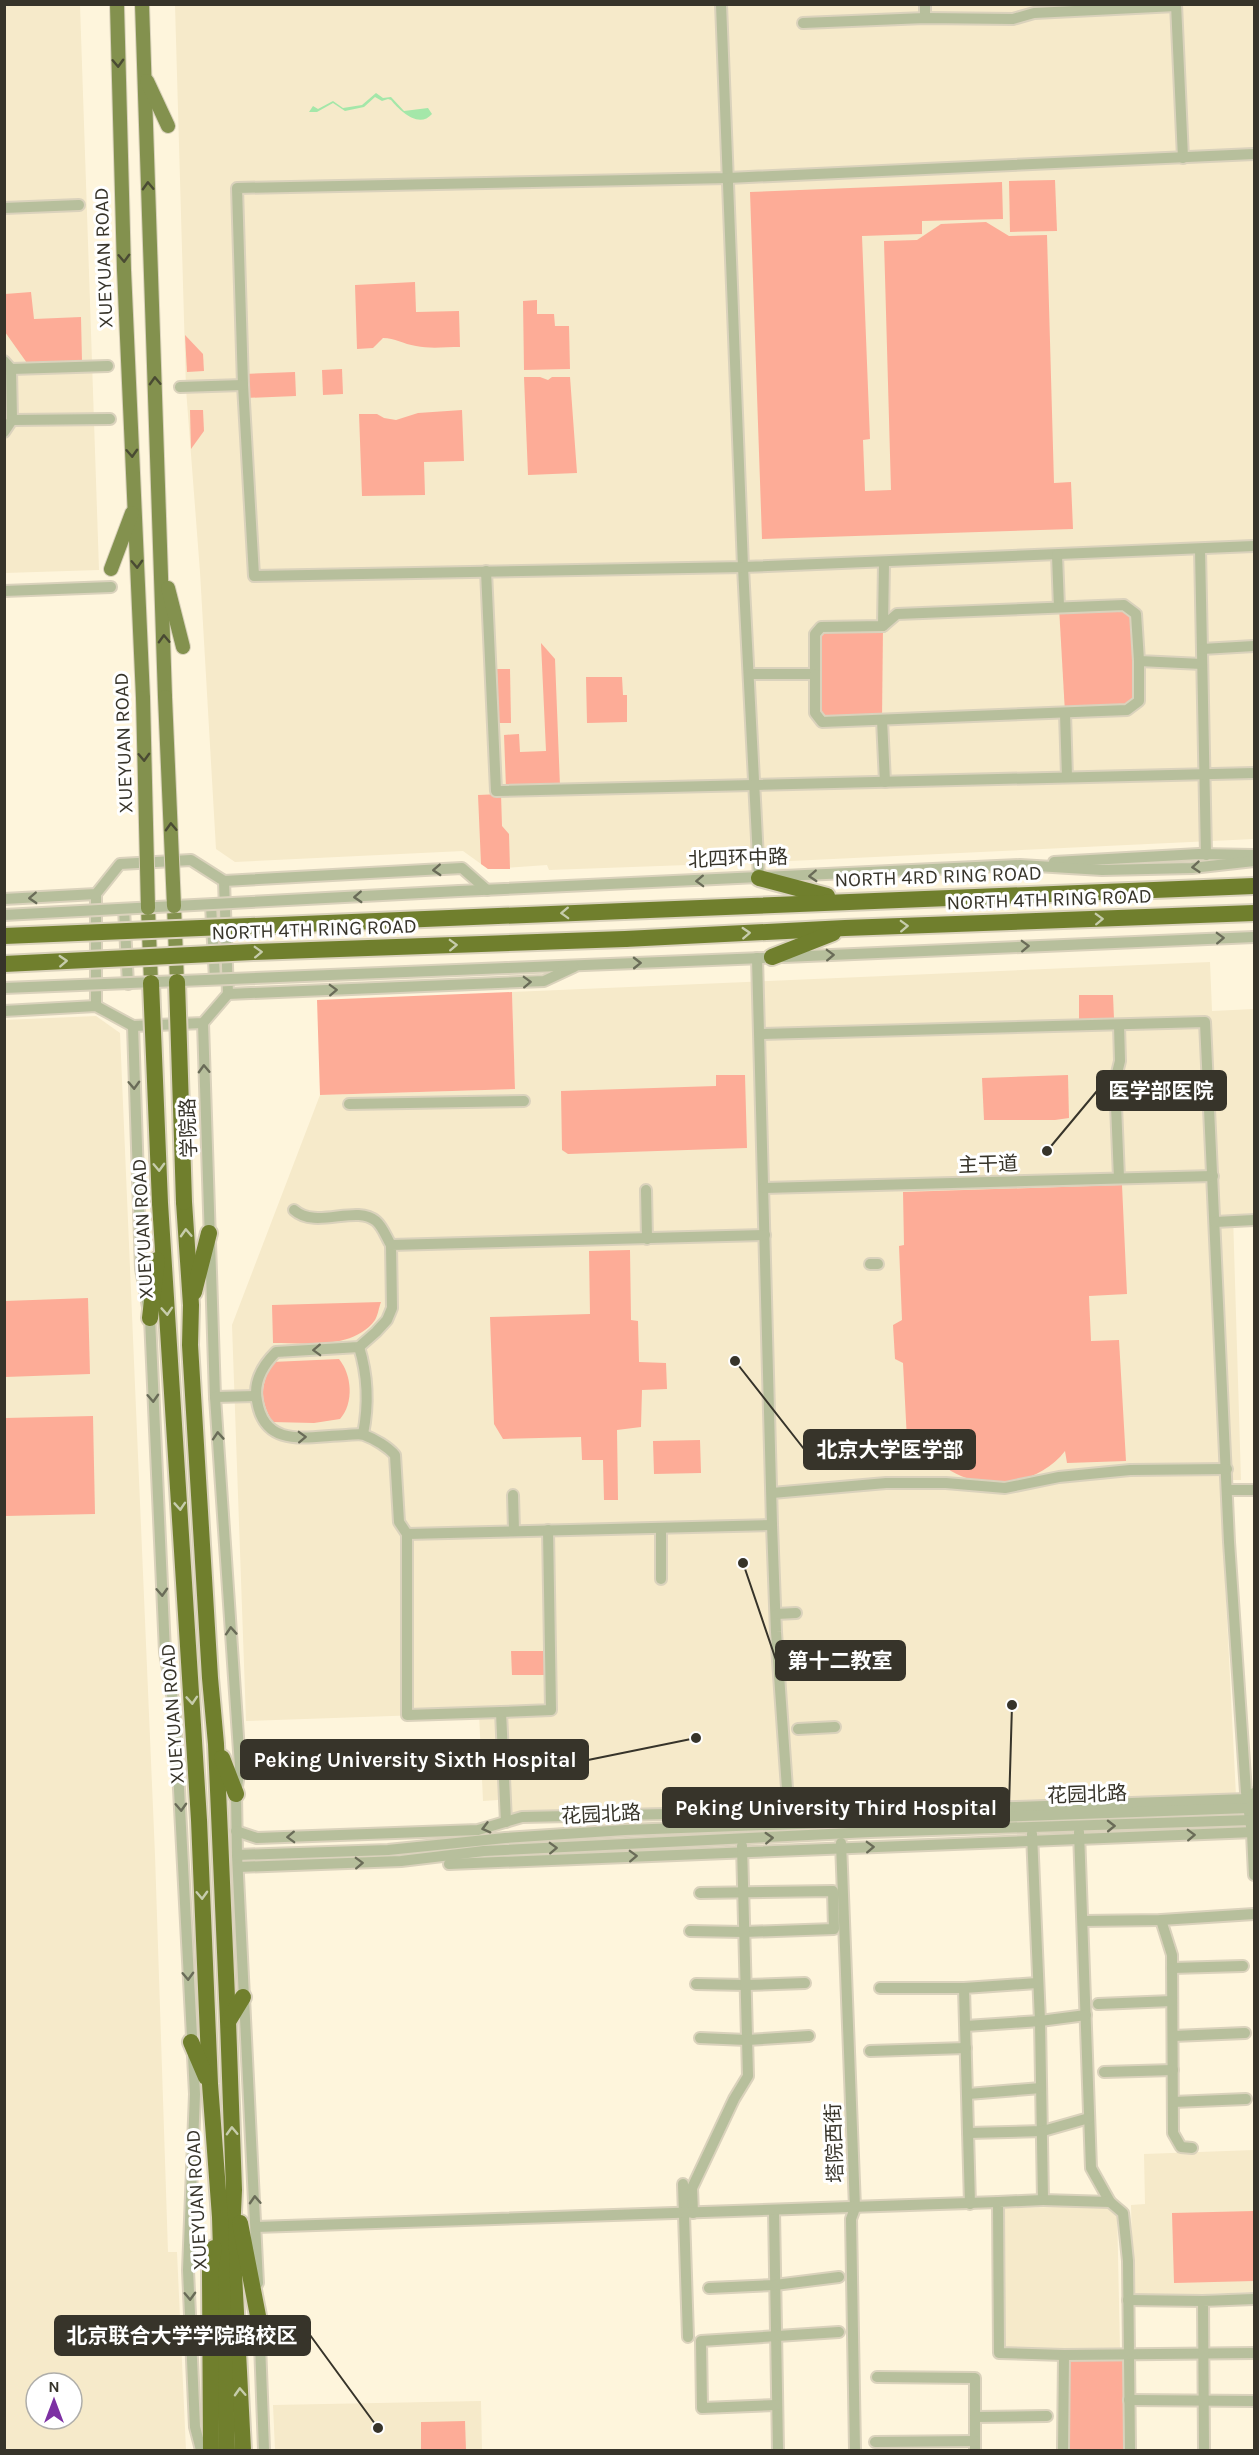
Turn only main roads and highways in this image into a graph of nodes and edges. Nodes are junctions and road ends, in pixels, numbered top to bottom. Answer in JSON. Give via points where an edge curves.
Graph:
{"nodes":[{"id":1,"x":117,"y":4,"type":"edge"},
{"id":2,"x":142,"y":4,"type":"edge"},
{"id":3,"x":144,"y":75,"type":"junction"},
{"id":4,"x":168,"y":126,"type":"dead end"},
{"id":5,"x":135,"y":506,"type":"junction"},
{"id":6,"x":162,"y":565,"type":"junction"},
{"id":7,"x":111,"y":569,"type":"dead end"},
{"id":8,"x":183,"y":647,"type":"dead end"},
{"id":9,"x":759,"y":878,"type":"road end"},
{"id":10,"x":1254,"y":886,"type":"edge"},
{"id":11,"x":846,"y":900,"type":"junction"},
{"id":12,"x":624,"y":911,"type":"joint"},
{"id":13,"x":1254,"y":913,"type":"edge"},
{"id":14,"x":845,"y":928,"type":"junction"},
{"id":15,"x":4,"y":936,"type":"edge"},
{"id":16,"x":764,"y":958,"type":"road end"},
{"id":17,"x":4,"y":964,"type":"edge"},
{"id":18,"x":177,"y":981,"type":"joint"},
{"id":19,"x":151,"y":983,"type":"joint"},
{"id":20,"x":160,"y":1232,"type":"junction"},
{"id":21,"x":209,"y":1233,"type":"road end"},
{"id":22,"x":191,"y":1305,"type":"junction"},
{"id":23,"x":150,"y":1318,"type":"road end"},
{"id":24,"x":216,"y":1744,"type":"junction"},
{"id":25,"x":236,"y":1794,"type":"road end"},
{"id":26,"x":243,"y":1997,"type":"road end"},
{"id":27,"x":228,"y":2021,"type":"junction"},
{"id":28,"x":191,"y":2042,"type":"road end"},
{"id":29,"x":210,"y":2084,"type":"junction"},
{"id":30,"x":234,"y":2190,"type":"junction"},
{"id":31,"x":220,"y":2217,"type":"junction"},
{"id":32,"x":259,"y":2321,"type":"road end"},
{"id":33,"x":211,"y":2451,"type":"edge"},
{"id":34,"x":227,"y":2451,"type":"edge"},
{"id":35,"x":243,"y":2451,"type":"edge"}],
"edges":[{"from":1,"to":5,"type":"main road","name":"XUEYUAN ROAD","one_way":true},
{"from":2,"to":3,"type":"main road","name":"XUEYUAN ROAD"},
{"from":3,"to":4,"type":"main road"},
{"from":6,"to":3,"type":"main road","name":"XUEYUAN ROAD","one_way":true},
{"from":5,"to":7,"type":"main road"},
{"from":5,"to":19,"type":"main road","name":"XUEYUAN ROAD","one_way":true,"bridge":true},
{"from":6,"to":8,"type":"main road"},
{"from":18,"to":6,"type":"main road","name":"XUEYUAN ROAD","one_way":true,"bridge":true},
{"from":9,"to":11,"type":"highway"},
{"from":10,"to":11,"type":"highway","name":"NORTH 4RD RING ROAD"},
{"from":11,"to":12,"type":"highway","name":"NORTH 4RD RING ROAD"},
{"from":12,"to":15,"type":"highway","name":"NORTH 4TH RING ROAD","one_way":true,"bridge":true},
{"from":14,"to":13,"type":"highway","name":"NORTH 4TH RING ROAD","one_way":true},
{"from":14,"to":16,"type":"highway"},
{"from":17,"to":14,"type":"highway","name":"NORTH 4TH RING ROAD","one_way":true,"bridge":true},
{"from":22,"to":18,"type":"highway","name":"XUEYUAN ROAD","one_way":true,"bridge":true},
{"from":19,"to":20,"type":"highway","name":"XUEYUAN ROAD","one_way":true,"bridge":true},
{"from":20,"to":23,"type":"highway"},
{"from":20,"to":29,"type":"highway","name":"XUEYUAN ROAD","one_way":true,"via":[[199,1820]]},
{"from":21,"to":22,"type":"highway"},
{"from":22,"to":24,"type":"highway","name":"XUEYUAN ROAD","via":[[190,1356]]},
{"from":24,"to":25,"type":"highway"},
{"from":24,"to":27,"type":"highway","name":"XUEYUAN ROAD"},
{"from":26,"to":27,"type":"highway"},
{"from":30,"to":27,"type":"highway","name":"XUEYUAN ROAD","one_way":true},
{"from":28,"to":29,"type":"highway"},
{"from":29,"to":31,"type":"highway","name":"XUEYUAN ROAD"},
{"from":30,"to":32,"type":"highway"},
{"from":35,"to":30,"type":"highway","name":"XUEYUAN ROAD","one_way":true,"via":[[232,2234]]},
{"from":31,"to":33,"type":"highway","via":[[210,2272]]},
{"from":31,"to":34,"type":"highway","name":"XUEYUAN ROAD"}]}
